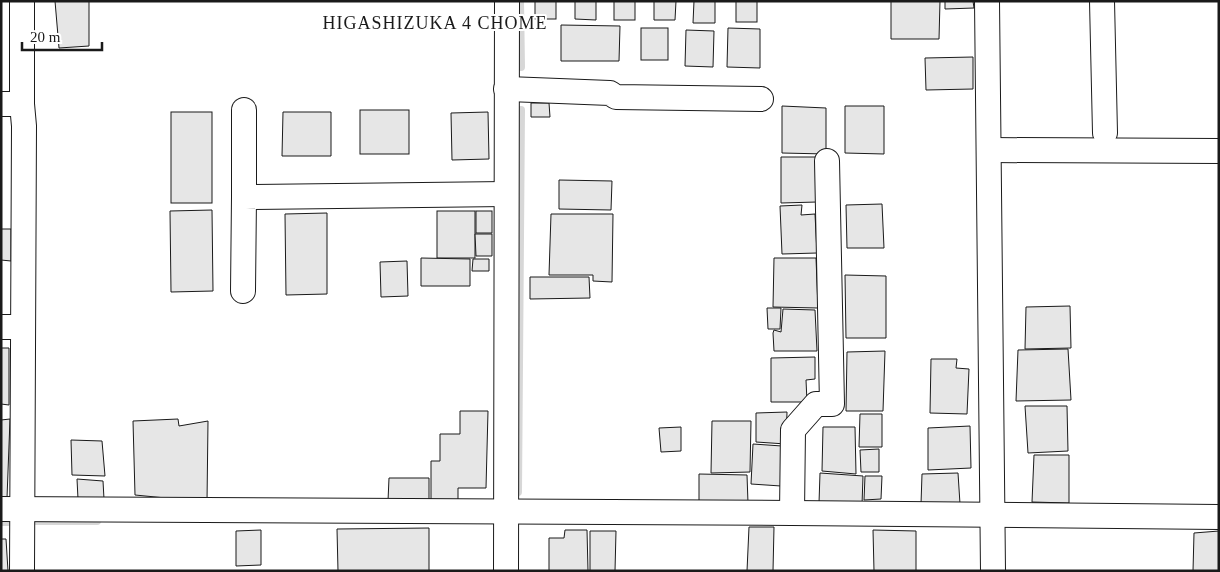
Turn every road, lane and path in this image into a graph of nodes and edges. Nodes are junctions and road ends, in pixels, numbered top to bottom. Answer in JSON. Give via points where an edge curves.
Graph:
{"nodes":[{"id":1,"x":22,"y":1,"type":"edge"},
{"id":2,"x":507,"y":1,"type":"edge"},
{"id":3,"x":987,"y":1,"type":"edge"},
{"id":4,"x":1102,"y":1,"type":"edge"},
{"id":5,"x":506,"y":89,"type":"junction"},
{"id":6,"x":761,"y":99,"type":"dead end"},
{"id":7,"x":12,"y":104,"type":"edge"},
{"id":8,"x":244,"y":110,"type":"dead end"},
{"id":9,"x":1105,"y":133,"type":"dead end"},
{"id":10,"x":989,"y":150,"type":"junction"},
{"id":11,"x":1219,"y":152,"type":"edge"},
{"id":12,"x":827,"y":161,"type":"dead end"},
{"id":13,"x":506,"y":194,"type":"junction"},
{"id":14,"x":244,"y":197,"type":"junction"},
{"id":15,"x":243,"y":291,"type":"dead end"},
{"id":16,"x":12,"y":327,"type":"edge"},
{"id":17,"x":12,"y":509,"type":"edge"},
{"id":18,"x":505,"y":511,"type":"junction"},
{"id":19,"x":792,"y":513,"type":"junction"},
{"id":20,"x":993,"y":514,"type":"junction"},
{"id":21,"x":1219,"y":517,"type":"edge"},
{"id":22,"x":22,"y":571,"type":"edge"},
{"id":23,"x":506,"y":571,"type":"edge"},
{"id":24,"x":993,"y":571,"type":"edge"}],
"edges":[{"from":1,"to":7,"type":"street"},
{"from":2,"to":5,"type":"street"},
{"from":3,"to":10,"type":"street"},
{"from":4,"to":9,"type":"street"},
{"from":5,"to":6,"type":"street","via":[[610,93],[616,97]]},
{"from":5,"to":13,"type":"street"},
{"from":7,"to":16,"type":"street","via":[[24,126]]},
{"from":8,"to":14,"type":"street"},
{"from":10,"to":11,"type":"street"},
{"from":10,"to":20,"type":"street"},
{"from":12,"to":19,"type":"street","via":[[832,404],[816,404],[793,430]]},
{"from":13,"to":14,"type":"street"},
{"from":13,"to":18,"type":"street"},
{"from":14,"to":15,"type":"street"},
{"from":16,"to":17,"type":"street"},
{"from":17,"to":18,"type":"street"},
{"from":17,"to":22,"type":"street"},
{"from":18,"to":19,"type":"street"},
{"from":18,"to":23,"type":"street"},
{"from":19,"to":20,"type":"street"},
{"from":20,"to":21,"type":"street"},
{"from":20,"to":24,"type":"street"}]}
